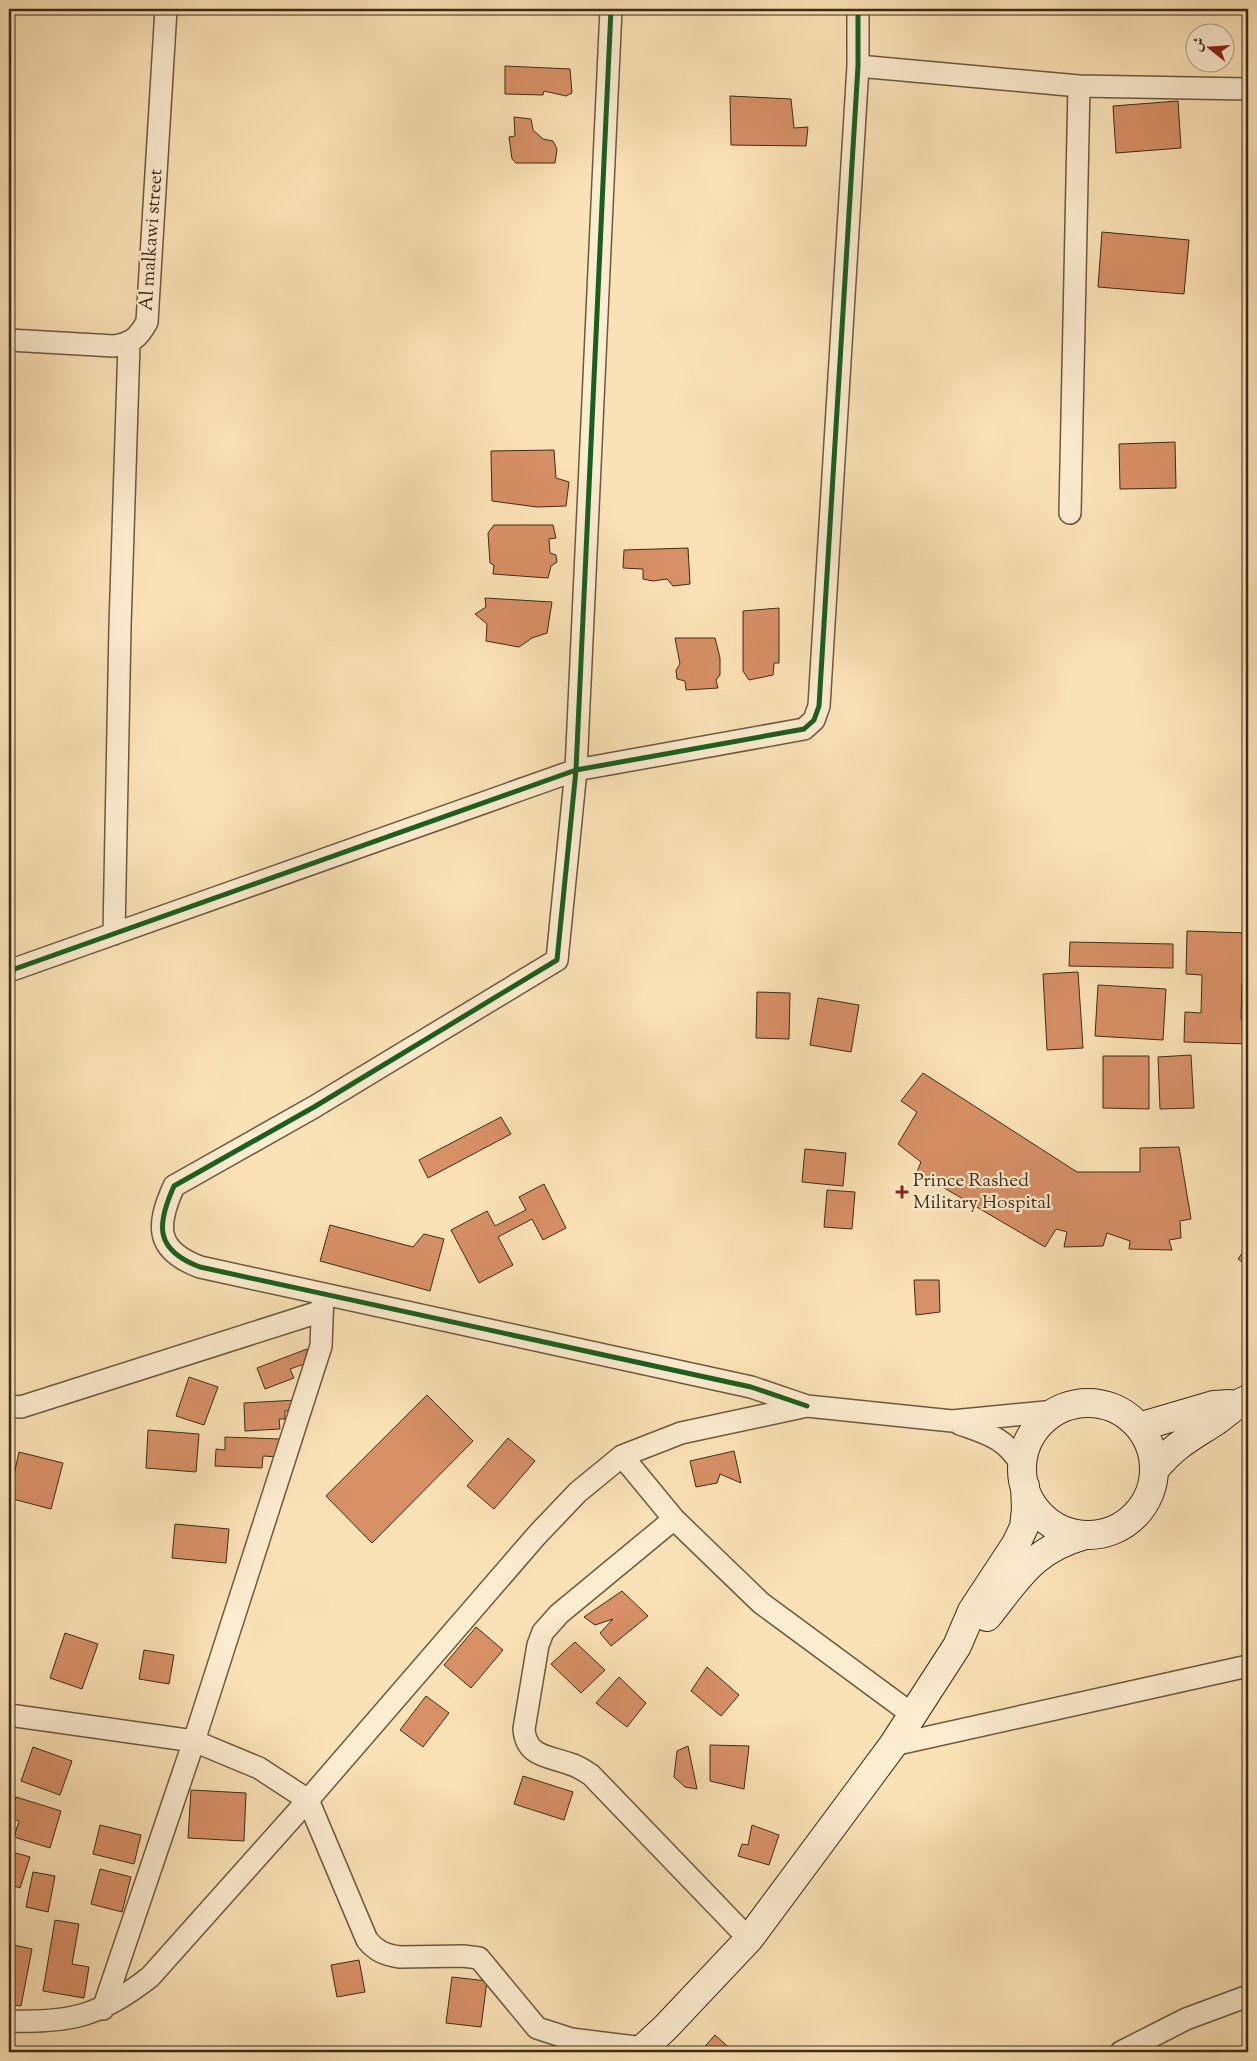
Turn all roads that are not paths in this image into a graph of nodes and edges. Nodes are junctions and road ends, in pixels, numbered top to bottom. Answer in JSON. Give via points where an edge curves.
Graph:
{"nodes":[{"id":1,"x":166,"y":9,"type":"edge"},
{"id":2,"x":611,"y":9,"type":"edge"},
{"id":3,"x":858,"y":9,"type":"edge"},
{"id":4,"x":858,"y":66,"type":"junction"},
{"id":5,"x":1079,"y":86,"type":"junction"},
{"id":6,"x":1248,"y":89,"type":"edge"},
{"id":7,"x":9,"y":340,"type":"edge"},
{"id":8,"x":129,"y":344,"type":"junction"},
{"id":9,"x":1070,"y":513,"type":"dead end"},
{"id":10,"x":576,"y":770,"type":"junction"},
{"id":11,"x":114,"y":934,"type":"junction"},
{"id":12,"x":9,"y":971,"type":"edge"},
{"id":13,"x":322,"y":1302,"type":"junction"},
{"id":14,"x":1242,"y":1401,"type":"edge"},
{"id":15,"x":9,"y":1406,"type":"edge"},
{"id":16,"x":807,"y":1406,"type":"junction"},
{"id":17,"x":1056,"y":1411,"type":"junction"},
{"id":18,"x":952,"y":1421,"type":"junction"},
{"id":19,"x":1139,"y":1427,"type":"junction"},
{"id":20,"x":622,"y":1456,"type":"junction"},
{"id":21,"x":1154,"y":1469,"type":"junction"},
{"id":22,"x":1024,"y":1476,"type":"junction"},
{"id":23,"x":674,"y":1519,"type":"junction"},
{"id":24,"x":1085,"y":1535,"type":"junction"},
{"id":25,"x":957,"y":1646,"type":"junction"},
{"id":26,"x":1248,"y":1666,"type":"edge"},
{"id":27,"x":9,"y":1715,"type":"edge"},
{"id":28,"x":913,"y":1715,"type":"junction"},
{"id":29,"x":194,"y":1740,"type":"junction"},
{"id":30,"x":893,"y":1745,"type":"junction"},
{"id":31,"x":308,"y":1800,"type":"junction"},
{"id":32,"x":749,"y":1939,"type":"junction"},
{"id":33,"x":1248,"y":1996,"type":"edge"},
{"id":34,"x":102,"y":2009,"type":"junction"},
{"id":35,"x":9,"y":2021,"type":"edge"},
{"id":36,"x":641,"y":2050,"type":"edge"},
{"id":37,"x":1120,"y":2052,"type":"edge"}],
"edges":[{"from":1,"to":8,"type":"street","name":"Al malkawi street","via":[[147,322],[140,336]]},
{"from":2,"to":10,"type":"street"},
{"from":3,"to":4,"type":"street"},
{"from":4,"to":5,"type":"street"},
{"from":4,"to":10,"type":"street","via":[[820,706],[814,720],[804,729]]},
{"from":5,"to":6,"type":"street"},
{"from":5,"to":9,"type":"street"},
{"from":7,"to":8,"type":"street"},
{"from":8,"to":11,"type":"street"},
{"from":10,"to":11,"type":"street"},
{"from":10,"to":13,"type":"street","via":[[557,960],[314,1107],[174,1186],[161,1227],[169,1248],[180,1259]]},
{"from":11,"to":12,"type":"street"},
{"from":13,"to":15,"type":"street","via":[[21,1407]]},
{"from":13,"to":16,"type":"street","via":[[751,1387]]},
{"from":13,"to":29,"type":"street","via":[[321,1346]]},
{"from":14,"to":19,"type":"street","via":[[1214,1405]]},
{"from":14,"to":21,"type":"street","via":[[1184,1439]]},
{"from":16,"to":18,"type":"street"},
{"from":16,"to":20,"type":"street","via":[[681,1433]]},
{"from":17,"to":18,"type":"street"},
{"from":17,"to":19,"type":"street","via":[[1074,1404],[1094,1403],[1113,1407]]},
{"from":17,"to":22,"type":"street","via":[[1039,1425],[1027,1444]]},
{"from":18,"to":22,"type":"street","via":[[1004,1442],[1015,1452]]},
{"from":19,"to":21,"type":"street","via":[[1151,1446]]},
{"from":20,"to":23,"type":"street"},
{"from":20,"to":31,"type":"street","via":[[578,1492],[537,1535]]},
{"from":21,"to":24,"type":"street","via":[[1151,1490],[1141,1509],[1119,1527],[1106,1533]]},
{"from":22,"to":24,"type":"street","via":[[1033,1505],[1047,1521],[1065,1531]]},
{"from":22,"to":25,"type":"street","via":[[1024,1527],[972,1611]]},
{"from":23,"to":28,"type":"street","via":[[762,1603]]},
{"from":23,"to":32,"type":"street","via":[[559,1614],[543,1632],[534,1662],[525,1739],[536,1753],[572,1764],[591,1775]]},
{"from":24,"to":25,"type":"street","via":[[1054,1546],[1031,1562],[983,1622]]},
{"from":25,"to":28,"type":"street"},
{"from":26,"to":30,"type":"street"},
{"from":27,"to":29,"type":"street"},
{"from":28,"to":30,"type":"street"},
{"from":29,"to":31,"type":"street","via":[[258,1768]]},
{"from":29,"to":34,"type":"street"},
{"from":30,"to":32,"type":"street"},
{"from":31,"to":34,"type":"street","via":[[150,1977],[125,1997]]},
{"from":31,"to":36,"type":"street","via":[[360,1924],[374,1948],[400,1957],[479,1958],[537,2028],[571,2039]]},
{"from":32,"to":36,"type":"street"},
{"from":33,"to":37,"type":"street","via":[[1186,2019]]},
{"from":34,"to":35,"type":"street","via":[[67,2020]]}]}
